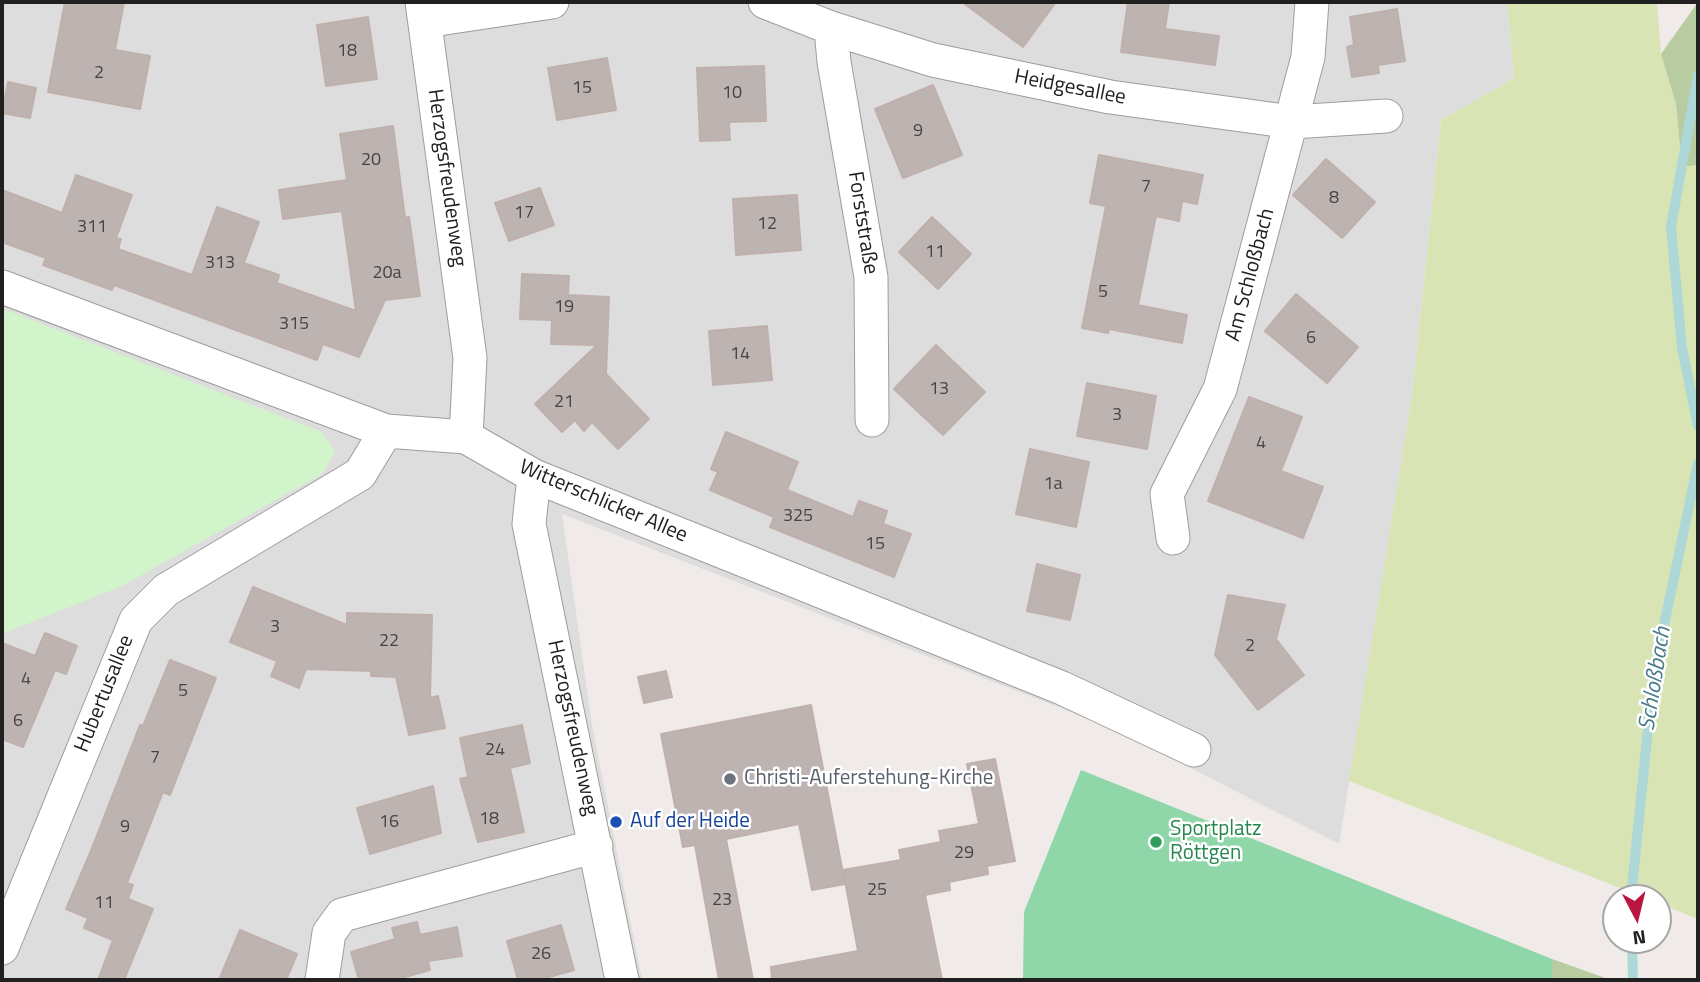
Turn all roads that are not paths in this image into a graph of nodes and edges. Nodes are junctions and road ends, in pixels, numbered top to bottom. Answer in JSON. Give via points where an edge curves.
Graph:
{"nodes":[{"id":1,"x":552,"y":2,"type":"edge"},
{"id":2,"x":1312,"y":2,"type":"edge"},
{"id":3,"x":778,"y":4,"type":"edge"},
{"id":4,"x":423,"y":11,"type":"edge"},
{"id":5,"x":831,"y":28,"type":"junction"},
{"id":6,"x":1386,"y":116,"type":"dead end"},
{"id":7,"x":1292,"y":122,"type":"junction"},
{"id":8,"x":2,"y":287,"type":"edge"},
{"id":9,"x":872,"y":420,"type":"dead end"},
{"id":10,"x":386,"y":431,"type":"junction"},
{"id":11,"x":466,"y":438,"type":"junction"},
{"id":12,"x":534,"y":476,"type":"junction"},
{"id":13,"x":1172,"y":538,"type":"dead end"},
{"id":14,"x":1195,"y":750,"type":"dead end"},
{"id":15,"x":596,"y":846,"type":"junction"},
{"id":16,"x":2,"y":948,"type":"edge"},
{"id":17,"x":323,"y":980,"type":"edge"},
{"id":18,"x":622,"y":980,"type":"edge"}],
"edges":[{"from":1,"to":4,"type":"street"},
{"from":2,"to":7,"type":"street","name":"Am Schloßbach","via":[[1308,57]]},
{"from":3,"to":5,"type":"street","name":"Heidgesallee"},
{"from":4,"to":11,"type":"street","name":"Herzogsfreudenweg","via":[[470,358]]},
{"from":5,"to":7,"type":"street","name":"Heidgesallee","via":[[933,60],[1110,97]]},
{"from":5,"to":9,"type":"street","name":"Forststraße","via":[[871,277]]},
{"from":6,"to":7,"type":"street","name":"Heidgesallee"},
{"from":7,"to":13,"type":"street","name":"Am Schloßbach","via":[[1220,389],[1167,494]]},
{"from":8,"to":10,"type":"street","name":"Witterschlicker Allee"},
{"from":10,"to":11,"type":"street","name":"Witterschlicker Allee"},
{"from":10,"to":16,"type":"street","name":"Hubertusallee","via":[[360,474],[166,590],[135,620]]},
{"from":11,"to":12,"type":"street","name":"Witterschlicker Allee"},
{"from":12,"to":14,"type":"street","name":"Witterschlicker Allee","via":[[1062,688]]},
{"from":12,"to":15,"type":"street","name":"Herzogsfreudenweg","via":[[529,524]]},
{"from":15,"to":17,"type":"street","via":[[342,915],[329,933]]},
{"from":15,"to":18,"type":"street","name":"Herzogsfreudenweg"}]}
